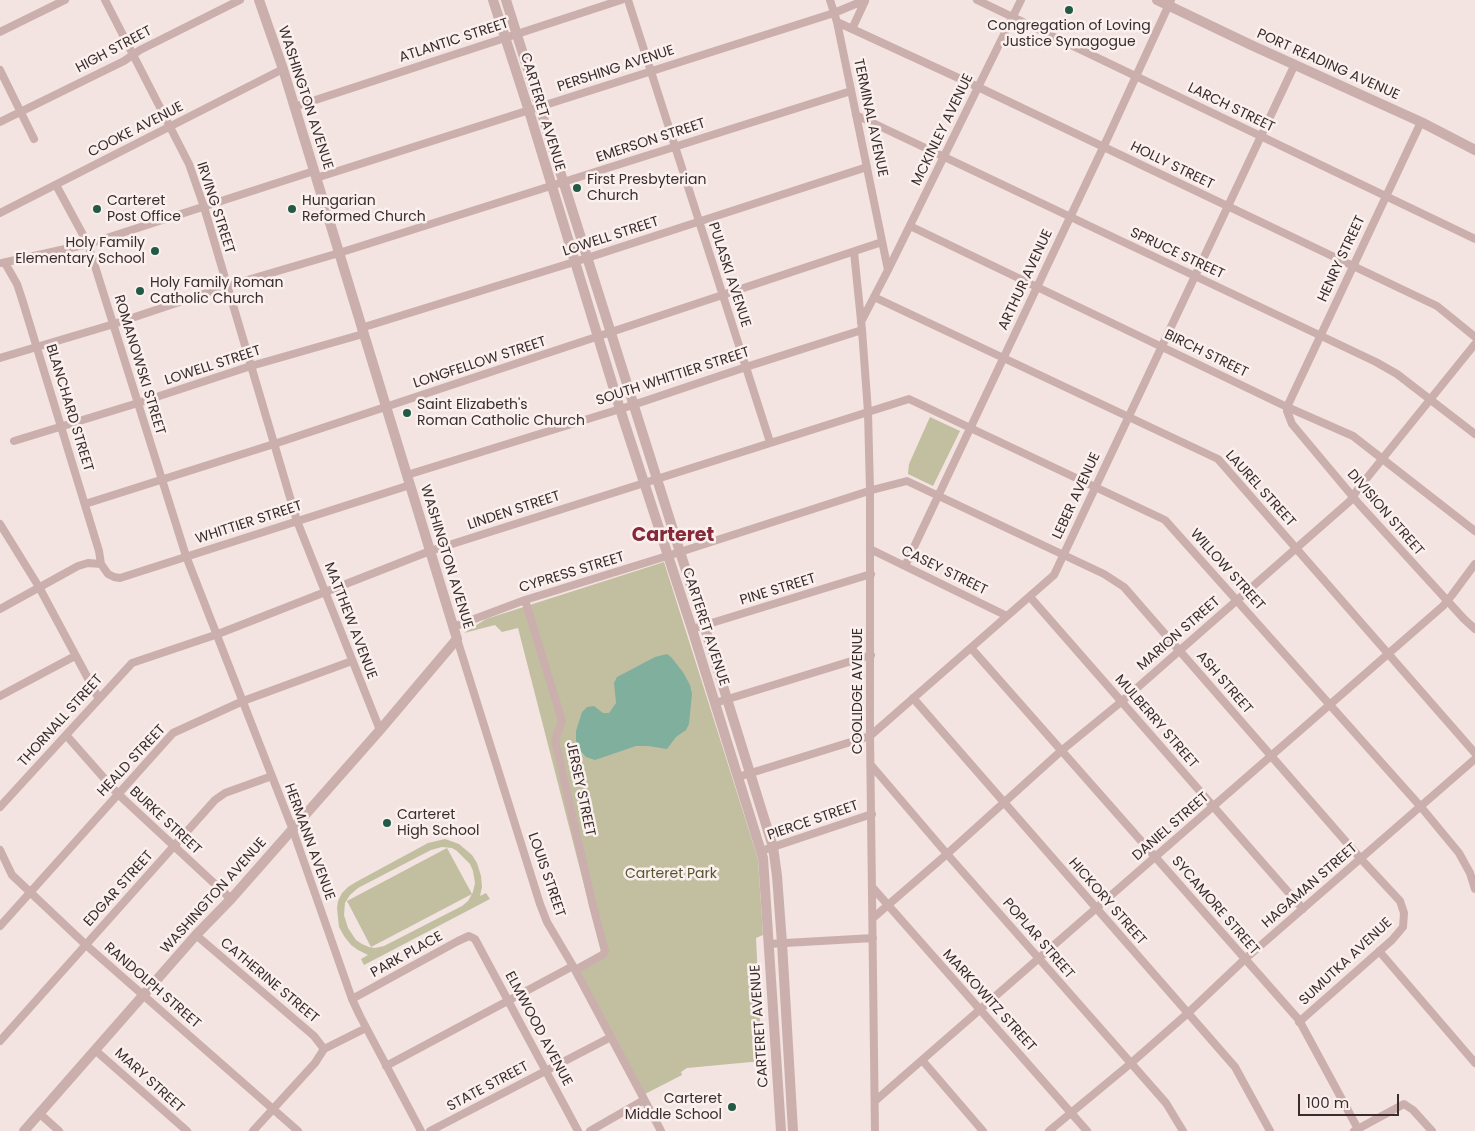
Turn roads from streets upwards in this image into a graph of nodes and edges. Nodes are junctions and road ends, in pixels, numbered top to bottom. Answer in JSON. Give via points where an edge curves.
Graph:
{"nodes":[{"id":1,"x":66,"y":0,"type":"edge"},
{"id":2,"x":105,"y":0,"type":"edge"},
{"id":3,"x":240,"y":0,"type":"edge"},
{"id":4,"x":259,"y":0,"type":"edge"},
{"id":5,"x":493,"y":0,"type":"edge"},
{"id":6,"x":506,"y":0,"type":"edge"},
{"id":7,"x":621,"y":0,"type":"edge"},
{"id":8,"x":628,"y":0,"type":"edge"},
{"id":9,"x":830,"y":0,"type":"edge"},
{"id":10,"x":865,"y":0,"type":"edge"},
{"id":11,"x":976,"y":0,"type":"edge"},
{"id":12,"x":1021,"y":0,"type":"edge"},
{"id":13,"x":1157,"y":0,"type":"edge"},
{"id":14,"x":1170,"y":3,"type":"edge"},
{"id":15,"x":834,"y":13,"type":"junction"},
{"id":16,"x":1012,"y":17,"type":"junction"},
{"id":17,"x":837,"y":22,"type":"junction"},
{"id":18,"x":852,"y":29,"type":"junction"},
{"id":19,"x":0,"y":32,"type":"edge"},
{"id":20,"x":517,"y":34,"type":"junction"},
{"id":21,"x":505,"y":38,"type":"junction"},
{"id":22,"x":132,"y":55,"type":"junction"},
{"id":23,"x":1295,"y":64,"type":"junction"},
{"id":24,"x":283,"y":69,"type":"junction"},
{"id":25,"x":0,"y":70,"type":"edge"},
{"id":26,"x":651,"y":71,"type":"junction"},
{"id":27,"x":1136,"y":76,"type":"junction"},
{"id":28,"x":978,"y":87,"type":"junction"},
{"id":29,"x":851,"y":91,"type":"junction"},
{"id":30,"x":294,"y":107,"type":"junction"},
{"id":31,"x":540,"y":107,"type":"junction"},
{"id":32,"x":529,"y":111,"type":"junction"},
{"id":33,"x":21,"y":112,"type":"junction"},
{"id":34,"x":856,"y":115,"type":"junction"},
{"id":35,"x":0,"y":122,"type":"edge"},
{"id":36,"x":1421,"y":122,"type":"junction"},
{"id":37,"x":169,"y":127,"type":"junction"},
{"id":38,"x":1261,"y":136,"type":"junction"},
{"id":39,"x":34,"y":140,"type":"dead end"},
{"id":40,"x":675,"y":147,"type":"junction"},
{"id":41,"x":1103,"y":147,"type":"junction"},
{"id":42,"x":1475,"y":150,"type":"edge"},
{"id":43,"x":944,"y":157,"type":"junction"},
{"id":44,"x":867,"y":166,"type":"junction"},
{"id":45,"x":315,"y":175,"type":"junction"},
{"id":46,"x":564,"y":182,"type":"junction"},
{"id":47,"x":56,"y":185,"type":"junction"},
{"id":48,"x":551,"y":186,"type":"junction"},
{"id":49,"x":1386,"y":196,"type":"junction"},
{"id":50,"x":1228,"y":206,"type":"junction"},
{"id":51,"x":204,"y":208,"type":"junction"},
{"id":52,"x":0,"y":213,"type":"edge"},
{"id":53,"x":1070,"y":217,"type":"junction"},
{"id":54,"x":699,"y":221,"type":"junction"},
{"id":55,"x":910,"y":226,"type":"junction"},
{"id":56,"x":1475,"y":239,"type":"edge"},
{"id":57,"x":882,"y":242,"type":"junction"},
{"id":58,"x":88,"y":244,"type":"junction"},
{"id":59,"x":854,"y":252,"type":"junction"},
{"id":60,"x":339,"y":253,"type":"junction"},
{"id":61,"x":587,"y":258,"type":"junction"},
{"id":62,"x":574,"y":262,"type":"junction"},
{"id":63,"x":2,"y":263,"type":"edge"},
{"id":64,"x":1353,"y":266,"type":"junction"},
{"id":65,"x":888,"y":270,"type":"junction"},
{"id":66,"x":1195,"y":276,"type":"junction"},
{"id":67,"x":1037,"y":285,"type":"junction"},
{"id":68,"x":227,"y":286,"type":"junction"},
{"id":69,"x":723,"y":295,"type":"junction"},
{"id":70,"x":874,"y":297,"type":"junction"},
{"id":71,"x":114,"y":324,"type":"junction"},
{"id":72,"x":862,"y":326,"type":"junction"},
{"id":73,"x":362,"y":331,"type":"junction"},
{"id":74,"x":611,"y":332,"type":"junction"},
{"id":75,"x":598,"y":336,"type":"junction"},
{"id":76,"x":1320,"y":336,"type":"junction"},
{"id":77,"x":1475,"y":338,"type":"edge"},
{"id":78,"x":1475,"y":344,"type":"edge"},
{"id":79,"x":37,"y":346,"type":"junction"},
{"id":80,"x":1162,"y":347,"type":"junction"},
{"id":81,"x":0,"y":358,"type":"edge"},
{"id":82,"x":1003,"y":358,"type":"junction"},
{"id":83,"x":251,"y":366,"type":"junction"},
{"id":84,"x":746,"y":367,"type":"junction"},
{"id":85,"x":1430,"y":400,"type":"junction"},
{"id":86,"x":138,"y":403,"type":"junction"},
{"id":87,"x":633,"y":405,"type":"junction"},
{"id":88,"x":386,"y":407,"type":"junction"},
{"id":89,"x":1287,"y":407,"type":"junction"},
{"id":90,"x":620,"y":409,"type":"junction"},
{"id":91,"x":868,"y":412,"type":"junction"},
{"id":92,"x":1128,"y":416,"type":"junction"},
{"id":93,"x":62,"y":426,"type":"junction"},
{"id":94,"x":970,"y":427,"type":"junction"},
{"id":95,"x":1475,"y":434,"type":"edge"},
{"id":96,"x":14,"y":441,"type":"dead end"},
{"id":97,"x":770,"y":442,"type":"junction"},
{"id":98,"x":274,"y":444,"type":"junction"},
{"id":99,"x":1382,"y":459,"type":"junction"},
{"id":100,"x":657,"y":478,"type":"junction"},
{"id":101,"x":161,"y":480,"type":"junction"},
{"id":102,"x":408,"y":480,"type":"junction"},
{"id":103,"x":644,"y":482,"type":"junction"},
{"id":104,"x":1095,"y":486,"type":"junction"},
{"id":105,"x":870,"y":490,"type":"junction"},
{"id":106,"x":938,"y":496,"type":"junction"},
{"id":107,"x":1354,"y":496,"type":"junction"},
{"id":108,"x":85,"y":504,"type":"junction"},
{"id":109,"x":297,"y":521,"type":"junction"},
{"id":110,"x":0,"y":524,"type":"edge"},
{"id":111,"x":1475,"y":531,"type":"edge"},
{"id":112,"x":1296,"y":548,"type":"junction"},
{"id":113,"x":870,"y":549,"type":"junction"},
{"id":114,"x":430,"y":551,"type":"junction"},
{"id":115,"x":680,"y":552,"type":"junction"},
{"id":116,"x":1063,"y":554,"type":"junction"},
{"id":117,"x":186,"y":556,"type":"junction"},
{"id":118,"x":668,"y":556,"type":"junction"},
{"id":119,"x":101,"y":564,"type":"junction"},
{"id":120,"x":1475,"y":564,"type":"edge"},
{"id":121,"x":904,"y":566,"type":"junction"},
{"id":122,"x":871,"y":574,"type":"junction"},
{"id":123,"x":39,"y":587,"type":"junction"},
{"id":124,"x":325,"y":592,"type":"junction"},
{"id":125,"x":1030,"y":597,"type":"junction"},
{"id":126,"x":525,"y":600,"type":"junction"},
{"id":127,"x":1237,"y":600,"type":"junction"},
{"id":128,"x":1446,"y":601,"type":"junction"},
{"id":129,"x":0,"y":609,"type":"edge"},
{"id":130,"x":1007,"y":616,"type":"junction"},
{"id":131,"x":704,"y":625,"type":"junction"},
{"id":132,"x":453,"y":627,"type":"junction"},
{"id":133,"x":692,"y":629,"type":"junction"},
{"id":134,"x":1475,"y":629,"type":"edge"},
{"id":135,"x":216,"y":633,"type":"junction"},
{"id":136,"x":457,"y":639,"type":"junction"},
{"id":137,"x":971,"y":648,"type":"junction"},
{"id":138,"x":1180,"y":651,"type":"junction"},
{"id":139,"x":1387,"y":654,"type":"junction"},
{"id":140,"x":871,"y":655,"type":"junction"},
{"id":141,"x":75,"y":656,"type":"junction"},
{"id":142,"x":352,"y":661,"type":"junction"},
{"id":143,"x":121,"y":675,"type":"joint"},
{"id":144,"x":0,"y":696,"type":"edge"},
{"id":145,"x":913,"y":698,"type":"junction"},
{"id":146,"x":99,"y":699,"type":"junction"},
{"id":147,"x":727,"y":699,"type":"junction"},
{"id":148,"x":243,"y":701,"type":"junction"},
{"id":149,"x":715,"y":702,"type":"junction"},
{"id":150,"x":1121,"y":702,"type":"junction"},
{"id":151,"x":1329,"y":704,"type":"junction"},
{"id":152,"x":380,"y":730,"type":"junction"},
{"id":153,"x":66,"y":735,"type":"junction"},
{"id":154,"x":870,"y":736,"type":"junction"},
{"id":155,"x":1061,"y":751,"type":"junction"},
{"id":156,"x":1475,"y":753,"type":"edge"},
{"id":157,"x":1271,"y":755,"type":"junction"},
{"id":158,"x":1475,"y":759,"type":"edge"},
{"id":159,"x":871,"y":765,"type":"junction"},
{"id":160,"x":750,"y":774,"type":"junction"},
{"id":161,"x":272,"y":776,"type":"junction"},
{"id":162,"x":738,"y":777,"type":"junction"},
{"id":163,"x":118,"y":794,"type":"junction"},
{"id":164,"x":1004,"y":803,"type":"junction"},
{"id":165,"x":1213,"y":806,"type":"junction"},
{"id":166,"x":0,"y":807,"type":"edge"},
{"id":167,"x":1420,"y":808,"type":"junction"},
{"id":168,"x":872,"y":814,"type":"junction"},
{"id":169,"x":292,"y":829,"type":"junction"},
{"id":170,"x":175,"y":846,"type":"junction"},
{"id":171,"x":773,"y":848,"type":"junction"},
{"id":172,"x":0,"y":850,"type":"edge"},
{"id":173,"x":762,"y":851,"type":"junction"},
{"id":174,"x":947,"y":854,"type":"junction"},
{"id":175,"x":1155,"y":858,"type":"junction"},
{"id":176,"x":1361,"y":858,"type":"junction"},
{"id":177,"x":1472,"y":868,"type":"edge"},
{"id":178,"x":873,"y":888,"type":"junction"},
{"id":179,"x":1475,"y":889,"type":"edge"},
{"id":180,"x":31,"y":893,"type":"junction"},
{"id":181,"x":230,"y":899,"type":"junction"},
{"id":182,"x":888,"y":905,"type":"junction"},
{"id":183,"x":1096,"y":908,"type":"junction"},
{"id":184,"x":1302,"y":909,"type":"junction"},
{"id":185,"x":873,"y":918,"type":"junction"},
{"id":186,"x":1404,"y":918,"type":"joint"},
{"id":187,"x":0,"y":926,"type":"edge"},
{"id":188,"x":196,"y":935,"type":"junction"},
{"id":189,"x":873,"y":938,"type":"junction"},
{"id":190,"x":475,"y":939,"type":"joint"},
{"id":191,"x":782,"y":943,"type":"junction"},
{"id":192,"x":768,"y":944,"type":"junction"},
{"id":193,"x":86,"y":945,"type":"junction"},
{"id":194,"x":1379,"y":952,"type":"junction"},
{"id":195,"x":1038,"y":959,"type":"junction"},
{"id":196,"x":1245,"y":959,"type":"junction"},
{"id":197,"x":574,"y":968,"type":"junction"},
{"id":198,"x":144,"y":995,"type":"junction"},
{"id":199,"x":352,"y":999,"type":"junction"},
{"id":200,"x":509,"y":1001,"type":"junction"},
{"id":201,"x":980,"y":1010,"type":"junction"},
{"id":202,"x":1188,"y":1013,"type":"junction"},
{"id":203,"x":786,"y":1019,"type":"junction"},
{"id":204,"x":773,"y":1021,"type":"junction"},
{"id":205,"x":1300,"y":1022,"type":"junction"},
{"id":206,"x":366,"y":1028,"type":"junction"},
{"id":207,"x":610,"y":1037,"type":"junction"},
{"id":208,"x":0,"y":1040,"type":"edge"},
{"id":209,"x":324,"y":1049,"type":"junction"},
{"id":210,"x":95,"y":1050,"type":"junction"},
{"id":211,"x":922,"y":1060,"type":"junction"},
{"id":212,"x":1475,"y":1063,"type":"edge"},
{"id":213,"x":1130,"y":1064,"type":"junction"},
{"id":214,"x":386,"y":1066,"type":"junction"},
{"id":215,"x":546,"y":1070,"type":"junction"},
{"id":216,"x":644,"y":1100,"type":"junction"},
{"id":217,"x":875,"y":1101,"type":"junction"},
{"id":218,"x":273,"y":1109,"type":"junction"},
{"id":219,"x":1071,"y":1112,"type":"junction"},
{"id":220,"x":40,"y":1113,"type":"junction"},
{"id":221,"x":1356,"y":1130,"type":"edge"},
{"id":222,"x":24,"y":1131,"type":"edge"},
{"id":223,"x":58,"y":1131,"type":"edge"},
{"id":224,"x":187,"y":1131,"type":"edge"},
{"id":225,"x":253,"y":1131,"type":"edge"},
{"id":226,"x":298,"y":1131,"type":"edge"},
{"id":227,"x":421,"y":1131,"type":"edge"},
{"id":228,"x":430,"y":1131,"type":"edge"},
{"id":229,"x":578,"y":1131,"type":"edge"},
{"id":230,"x":590,"y":1131,"type":"edge"},
{"id":231,"x":661,"y":1131,"type":"edge"},
{"id":232,"x":781,"y":1131,"type":"edge"},
{"id":233,"x":793,"y":1131,"type":"edge"},
{"id":234,"x":875,"y":1131,"type":"edge"},
{"id":235,"x":983,"y":1131,"type":"edge"},
{"id":236,"x":1049,"y":1131,"type":"edge"},
{"id":237,"x":1088,"y":1131,"type":"edge"},
{"id":238,"x":1183,"y":1131,"type":"edge"},
{"id":239,"x":1270,"y":1131,"type":"edge"},
{"id":240,"x":1432,"y":1131,"type":"edge"}],
"edges":[{"from":1,"to":19,"type":"street"},
{"from":2,"to":22,"type":"street","name":"IRVING STREET"},
{"from":3,"to":22,"type":"street","name":"HIGH STREET"},
{"from":4,"to":24,"type":"street","name":"WASHINGTON AVENUE"},
{"from":5,"to":21,"type":"street","name":"CARTERET AVENUE"},
{"from":6,"to":20,"type":"street","name":"CARTERET AVENUE"},
{"from":7,"to":20,"type":"street","name":"ATLANTIC STREET"},
{"from":8,"to":26,"type":"street","name":"PULASKI AVENUE"},
{"from":9,"to":15,"type":"street","name":"TERMINAL AVENUE"},
{"from":10,"to":15,"type":"street","name":"PERSHING AVENUE"},
{"from":10,"to":18,"type":"street","name":"PERSHING AVENUE"},
{"from":11,"to":16,"type":"street","name":"LARCH STREET"},
{"from":12,"to":16,"type":"street","name":"MCKINLEY AVENUE"},
{"from":13,"to":14,"type":"street","name":"PORT READING AVENUE"},
{"from":14,"to":23,"type":"street","name":"PORT READING AVENUE","via":[[1244,42]]},
{"from":14,"to":27,"type":"street","name":"ARTHUR AVENUE"},
{"from":15,"to":17,"type":"street","name":"TERMINAL AVENUE"},
{"from":15,"to":26,"type":"street","name":"PERSHING AVENUE"},
{"from":16,"to":27,"type":"street","name":"LARCH STREET"},
{"from":16,"to":28,"type":"street","name":"MCKINLEY AVENUE"},
{"from":17,"to":18,"type":"street","name":"HOLLY STREET"},
{"from":17,"to":29,"type":"street","name":"TERMINAL AVENUE"},
{"from":18,"to":28,"type":"street","name":"HOLLY STREET"},
{"from":20,"to":21,"type":"street","name":"ATLANTIC STREET"},
{"from":20,"to":31,"type":"street","name":"CARTERET AVENUE"},
{"from":21,"to":30,"type":"street","name":"ATLANTIC STREET"},
{"from":21,"to":32,"type":"street","name":"CARTERET AVENUE"},
{"from":22,"to":33,"type":"street","name":"HIGH STREET"},
{"from":22,"to":37,"type":"street","name":"IRVING STREET"},
{"from":23,"to":36,"type":"street","name":"PORT READING AVENUE"},
{"from":23,"to":38,"type":"street","name":"LEBER AVENUE"},
{"from":24,"to":30,"type":"street","name":"WASHINGTON AVENUE"},
{"from":24,"to":37,"type":"street","name":"COOKE AVENUE"},
{"from":25,"to":33,"type":"street"},
{"from":26,"to":31,"type":"street","name":"PERSHING AVENUE"},
{"from":26,"to":40,"type":"street","name":"PULASKI AVENUE"},
{"from":27,"to":38,"type":"street","name":"LARCH STREET"},
{"from":27,"to":41,"type":"street","name":"ARTHUR AVENUE"},
{"from":28,"to":41,"type":"street","name":"HOLLY STREET"},
{"from":28,"to":43,"type":"street","name":"MCKINLEY AVENUE"},
{"from":29,"to":34,"type":"street","name":"TERMINAL AVENUE"},
{"from":29,"to":40,"type":"street","name":"EMERSON STREET"},
{"from":30,"to":45,"type":"street","name":"WASHINGTON AVENUE"},
{"from":31,"to":32,"type":"street","name":"PERSHING AVENUE"},
{"from":31,"to":46,"type":"street","name":"CARTERET AVENUE"},
{"from":32,"to":45,"type":"street","name":"PERSHING AVENUE"},
{"from":32,"to":48,"type":"street","name":"CARTERET AVENUE"},
{"from":33,"to":35,"type":"street","name":"HIGH STREET"},
{"from":33,"to":39,"type":"street"},
{"from":34,"to":43,"type":"street","name":"SPRUCE STREET"},
{"from":34,"to":44,"type":"street","name":"TERMINAL AVENUE"},
{"from":36,"to":42,"type":"street","name":"PORT READING AVENUE"},
{"from":36,"to":49,"type":"street","name":"HENRY STREET"},
{"from":37,"to":47,"type":"street","name":"COOKE AVENUE"},
{"from":37,"to":51,"type":"street","name":"IRVING STREET","via":[[188,164]]},
{"from":38,"to":49,"type":"street","name":"LARCH STREET"},
{"from":38,"to":50,"type":"street","name":"LEBER AVENUE"},
{"from":40,"to":46,"type":"street","name":"EMERSON STREET"},
{"from":40,"to":54,"type":"street","name":"PULASKI AVENUE"},
{"from":41,"to":50,"type":"street","name":"HOLLY STREET"},
{"from":41,"to":53,"type":"street","name":"ARTHUR AVENUE"},
{"from":43,"to":53,"type":"street","name":"SPRUCE STREET"},
{"from":43,"to":55,"type":"street","name":"MCKINLEY AVENUE"},
{"from":44,"to":54,"type":"street","name":"LOWELL STREET"},
{"from":44,"to":57,"type":"street","name":"TERMINAL AVENUE"},
{"from":45,"to":51,"type":"street","name":"PERSHING AVENUE"},
{"from":45,"to":60,"type":"street","name":"WASHINGTON AVENUE"},
{"from":46,"to":48,"type":"street","name":"EMERSON STREET"},
{"from":46,"to":61,"type":"street","name":"CARTERET AVENUE"},
{"from":47,"to":52,"type":"street","name":"COOKE AVENUE"},
{"from":47,"to":58,"type":"street","name":"ROMANOWSKI STREET"},
{"from":48,"to":60,"type":"street","name":"EMERSON STREET"},
{"from":48,"to":62,"type":"street","name":"CARTERET AVENUE"},
{"from":49,"to":56,"type":"street","name":"LARCH STREET"},
{"from":49,"to":64,"type":"street","name":"HENRY STREET"},
{"from":50,"to":64,"type":"street","name":"HOLLY STREET"},
{"from":50,"to":66,"type":"street","name":"LEBER AVENUE"},
{"from":51,"to":58,"type":"street","name":"PERSHING AVENUE"},
{"from":51,"to":68,"type":"street","name":"IRVING STREET"},
{"from":53,"to":66,"type":"street","name":"SPRUCE STREET"},
{"from":53,"to":67,"type":"street","name":"ARTHUR AVENUE"},
{"from":54,"to":61,"type":"street","name":"LOWELL STREET"},
{"from":54,"to":69,"type":"street","name":"PULASKI AVENUE"},
{"from":55,"to":65,"type":"street","name":"MCKINLEY AVENUE"},
{"from":55,"to":67,"type":"street","name":"BIRCH STREET"},
{"from":57,"to":59,"type":"street","name":"LONGFELLOW STREET"},
{"from":57,"to":65,"type":"street"},
{"from":58,"to":63,"type":"street","name":"PERSHING AVENUE"},
{"from":58,"to":71,"type":"street","name":"ROMANOWSKI STREET"},
{"from":59,"to":69,"type":"street","name":"LONGFELLOW STREET"},
{"from":59,"to":72,"type":"street","name":"COOLIDGE AVENUE"},
{"from":60,"to":68,"type":"street","name":"EMERSON STREET"},
{"from":60,"to":73,"type":"street","name":"WASHINGTON AVENUE"},
{"from":61,"to":62,"type":"street","name":"LOWELL STREET"},
{"from":61,"to":74,"type":"street","name":"CARTERET AVENUE"},
{"from":62,"to":73,"type":"street","name":"LOWELL STREET"},
{"from":62,"to":75,"type":"street","name":"CARTERET AVENUE"},
{"from":63,"to":79,"type":"street","name":"BLANCHARD STREET","via":[[22,299]]},
{"from":64,"to":76,"type":"street","name":"HENRY STREET"},
{"from":64,"to":77,"type":"street","name":"HOLLY STREET","via":[[1437,306]]},
{"from":65,"to":70,"type":"street","name":"MCKINLEY AVENUE"},
{"from":66,"to":76,"type":"street","name":"SPRUCE STREET"},
{"from":66,"to":80,"type":"street","name":"LEBER AVENUE"},
{"from":67,"to":80,"type":"street","name":"BIRCH STREET"},
{"from":67,"to":82,"type":"street","name":"ARTHUR AVENUE"},
{"from":68,"to":71,"type":"street","name":"EMERSON STREET"},
{"from":68,"to":83,"type":"street","name":"IRVING STREET"},
{"from":69,"to":74,"type":"street","name":"LONGFELLOW STREET"},
{"from":69,"to":84,"type":"street","name":"PULASKI AVENUE"},
{"from":70,"to":72,"type":"street","name":"MCKINLEY AVENUE"},
{"from":70,"to":82,"type":"street","name":"LAUREL STREET"},
{"from":71,"to":79,"type":"street","name":"EMERSON STREET"},
{"from":71,"to":86,"type":"street","name":"ROMANOWSKI STREET"},
{"from":72,"to":84,"type":"street","name":"SOUTH WHITTIER STREET"},
{"from":72,"to":91,"type":"street","name":"COOLIDGE AVENUE"},
{"from":73,"to":83,"type":"street","name":"LOWELL STREET"},
{"from":73,"to":88,"type":"street","name":"WASHINGTON AVENUE"},
{"from":74,"to":75,"type":"street","name":"LONGFELLOW STREET"},
{"from":74,"to":87,"type":"street","name":"CARTERET AVENUE"},
{"from":75,"to":88,"type":"street","name":"LONGFELLOW STREET"},
{"from":75,"to":90,"type":"street","name":"CARTERET AVENUE"},
{"from":76,"to":85,"type":"street","name":"SPRUCE STREET","via":[[1397,374]]},
{"from":76,"to":89,"type":"street","name":"HENRY STREET"},
{"from":78,"to":85,"type":"street","name":"MARION STREET"},
{"from":79,"to":81,"type":"street","name":"EMERSON STREET"},
{"from":79,"to":93,"type":"street","name":"BLANCHARD STREET"},
{"from":80,"to":89,"type":"street","name":"BIRCH STREET"},
{"from":80,"to":92,"type":"street","name":"LEBER AVENUE"},
{"from":82,"to":92,"type":"street","name":"LAUREL STREET"},
{"from":82,"to":94,"type":"street","name":"ARTHUR AVENUE"},
{"from":83,"to":86,"type":"street","name":"LOWELL STREET"},
{"from":83,"to":98,"type":"street","name":"IRVING STREET"},
{"from":84,"to":87,"type":"street","name":"SOUTH WHITTIER STREET"},
{"from":84,"to":97,"type":"street","name":"PULASKI AVENUE"},
{"from":85,"to":95,"type":"street","name":"SPRUCE STREET"},
{"from":85,"to":99,"type":"street","name":"MARION STREET"},
{"from":86,"to":93,"type":"street","name":"LOWELL STREET"},
{"from":86,"to":101,"type":"street","name":"ROMANOWSKI STREET"},
{"from":87,"to":90,"type":"street","name":"SOUTH WHITTIER STREET"},
{"from":87,"to":100,"type":"street","name":"CARTERET AVENUE"},
{"from":88,"to":98,"type":"street","name":"LONGFELLOW STREET"},
{"from":88,"to":102,"type":"street","name":"WASHINGTON AVENUE"},
{"from":89,"to":99,"type":"street","name":"BIRCH STREET","via":[[1353,436]]},
{"from":89,"to":107,"type":"street","name":"DIVISION STREET","via":[[1292,424]]},
{"from":90,"to":102,"type":"street","name":"SOUTH WHITTIER STREET"},
{"from":90,"to":103,"type":"street","name":"CARTERET AVENUE"},
{"from":91,"to":94,"type":"street","name":"WILLOW STREET","via":[[911,399]]},
{"from":91,"to":97,"type":"street","name":"LINDEN STREET"},
{"from":91,"to":105,"type":"street","name":"COOLIDGE AVENUE"},
{"from":92,"to":104,"type":"street","name":"LEBER AVENUE"},
{"from":92,"to":112,"type":"street","name":"LAUREL STREET","via":[[1218,459]]},
{"from":93,"to":96,"type":"street","name":"LOWELL STREET"},
{"from":93,"to":108,"type":"street","name":"BLANCHARD STREET"},
{"from":94,"to":104,"type":"street","name":"WILLOW STREET"},
{"from":94,"to":106,"type":"street","name":"ARTHUR AVENUE"},
{"from":97,"to":100,"type":"street","name":"LINDEN STREET"},
{"from":98,"to":101,"type":"street","name":"LONGFELLOW STREET"},
{"from":98,"to":109,"type":"street","name":"IRVING STREET"},
{"from":99,"to":107,"type":"street","name":"MARION STREET"},
{"from":99,"to":111,"type":"street","name":"BIRCH STREET"},
{"from":100,"to":103,"type":"street","name":"LINDEN STREET"},
{"from":100,"to":115,"type":"street","name":"CARTERET AVENUE"},
{"from":101,"to":108,"type":"street","name":"LONGFELLOW STREET"},
{"from":101,"to":117,"type":"street","name":"ROMANOWSKI STREET"},
{"from":102,"to":109,"type":"street","name":"WHITTIER STREET"},
{"from":102,"to":114,"type":"street","name":"WASHINGTON AVENUE"},
{"from":103,"to":114,"type":"street","name":"LINDEN STREET"},
{"from":103,"to":118,"type":"street","name":"CARTERET AVENUE"},
{"from":104,"to":116,"type":"street","name":"LEBER AVENUE"},
{"from":104,"to":127,"type":"street","name":"WILLOW STREET","via":[[1165,520]]},
{"from":105,"to":106,"type":"street","name":"ASH STREET","via":[[907,481]]},
{"from":105,"to":113,"type":"street","name":"COOLIDGE AVENUE"},
{"from":105,"to":115,"type":"street","name":"CYPRESS STREET"},
{"from":106,"to":116,"type":"street","name":"ASH STREET"},
{"from":106,"to":121,"type":"street","name":"ARTHUR AVENUE"},
{"from":107,"to":112,"type":"street","name":"MARION STREET"},
{"from":107,"to":128,"type":"street","name":"DIVISION STREET"},
{"from":108,"to":119,"type":"street","name":"BLANCHARD STREET"},
{"from":109,"to":117,"type":"street","name":"WHITTIER STREET"},
{"from":109,"to":124,"type":"street","name":"MATTHEW AVENUE"},
{"from":110,"to":123,"type":"street"},
{"from":112,"to":127,"type":"street","name":"MARION STREET"},
{"from":112,"to":139,"type":"street","name":"LAUREL STREET"},
{"from":113,"to":121,"type":"street","name":"CASEY STREET"},
{"from":113,"to":122,"type":"street","name":"COOLIDGE AVENUE"},
{"from":114,"to":124,"type":"street","name":"LINDEN STREET"},
{"from":114,"to":132,"type":"street","name":"WASHINGTON AVENUE"},
{"from":115,"to":118,"type":"street","name":"CYPRESS STREET"},
{"from":115,"to":131,"type":"street","name":"CARTERET AVENUE"},
{"from":116,"to":125,"type":"street","name":"LEBER AVENUE","via":[[1054,575]]},
{"from":116,"to":138,"type":"street","name":"ASH STREET","via":[[1124,587]]},
{"from":117,"to":119,"type":"street","name":"WHITTIER STREET","via":[[120,578],[108,574]]},
{"from":117,"to":135,"type":"street","name":"HERMANN AVENUE"},
{"from":118,"to":126,"type":"street","name":"CYPRESS STREET"},
{"from":118,"to":133,"type":"street","name":"CARTERET AVENUE"},
{"from":119,"to":123,"type":"street","via":[[78,566]]},
{"from":120,"to":128,"type":"street","name":"DANIEL STREET"},
{"from":121,"to":130,"type":"street","name":"CASEY STREET"},
{"from":122,"to":131,"type":"street","name":"PINE STREET"},
{"from":122,"to":140,"type":"street","name":"COOLIDGE AVENUE"},
{"from":123,"to":129,"type":"street"},
{"from":123,"to":141,"type":"street"},
{"from":124,"to":135,"type":"street","name":"LINDEN STREET"},
{"from":124,"to":142,"type":"street","name":"MATTHEW AVENUE"},
{"from":125,"to":130,"type":"street","name":"LEBER AVENUE"},
{"from":125,"to":150,"type":"street","name":"MULBERRY STREET"},
{"from":126,"to":132,"type":"street","name":"CYPRESS STREET"},
{"from":126,"to":197,"type":"street","name":"JERSEY STREET","via":[[562,721],[555,740],[605,949],[603,955]]},
{"from":127,"to":138,"type":"street","name":"MARION STREET"},
{"from":127,"to":151,"type":"street","name":"WILLOW STREET"},
{"from":128,"to":134,"type":"street","name":"DIVISION STREET"},
{"from":128,"to":139,"type":"street","name":"DANIEL STREET"},
{"from":130,"to":137,"type":"street","name":"LEBER AVENUE"},
{"from":131,"to":133,"type":"street","name":"PINE STREET"},
{"from":131,"to":147,"type":"street","name":"CARTERET AVENUE"},
{"from":132,"to":136,"type":"street","name":"WASHINGTON AVENUE"},
{"from":133,"to":149,"type":"street","name":"CARTERET AVENUE"},
{"from":135,"to":143,"type":"street","name":"LINDEN STREET","via":[[132,662]]},
{"from":135,"to":148,"type":"street","name":"HERMANN AVENUE"},
{"from":136,"to":152,"type":"street","name":"WASHINGTON AVENUE"},
{"from":136,"to":197,"type":"street","name":"LOUIS STREET","via":[[540,904]]},
{"from":137,"to":145,"type":"street","name":"LEBER AVENUE"},
{"from":137,"to":155,"type":"street","name":"SYCAMORE STREET"},
{"from":138,"to":150,"type":"street","name":"MARION STREET"},
{"from":138,"to":157,"type":"street","name":"ASH STREET"},
{"from":139,"to":151,"type":"street","name":"DANIEL STREET"},
{"from":139,"to":156,"type":"street","name":"LAUREL STREET"},
{"from":140,"to":147,"type":"street"},
{"from":140,"to":154,"type":"street","name":"COOLIDGE AVENUE"},
{"from":141,"to":144,"type":"street"},
{"from":141,"to":146,"type":"street"},
{"from":142,"to":148,"type":"street","name":"HEALD STREET"},
{"from":142,"to":152,"type":"street","name":"MATTHEW AVENUE"},
{"from":143,"to":146,"type":"street","name":"THORNALL STREET"},
{"from":145,"to":154,"type":"street","name":"LEBER AVENUE"},
{"from":145,"to":164,"type":"street","name":"HICKORY STREET"},
{"from":146,"to":153,"type":"street","name":"THORNALL STREET"},
{"from":147,"to":149,"type":"street"},
{"from":147,"to":160,"type":"street","name":"CARTERET AVENUE"},
{"from":148,"to":161,"type":"street","name":"HERMANN AVENUE"},
{"from":148,"to":163,"type":"street","name":"HEALD STREET","via":[[173,733]]},
{"from":149,"to":162,"type":"street","name":"CARTERET AVENUE"},
{"from":150,"to":155,"type":"street","name":"MARION STREET"},
{"from":150,"to":165,"type":"street","name":"MULBERRY STREET"},
{"from":151,"to":157,"type":"street","name":"DANIEL STREET"},
{"from":151,"to":167,"type":"street","name":"WILLOW STREET"},
{"from":152,"to":169,"type":"street","name":"WASHINGTON AVENUE"},
{"from":153,"to":163,"type":"street","name":"BURKE STREET"},
{"from":153,"to":166,"type":"street","name":"THORNALL STREET"},
{"from":154,"to":159,"type":"street","name":"COOLIDGE AVENUE"},
{"from":154,"to":160,"type":"street"},
{"from":155,"to":164,"type":"street","name":"MARION STREET"},
{"from":155,"to":175,"type":"street","name":"SYCAMORE STREET"},
{"from":157,"to":165,"type":"street","name":"DANIEL STREET"},
{"from":157,"to":176,"type":"street","name":"ASH STREET"},
{"from":158,"to":167,"type":"street","name":"HAGAMAN STREET"},
{"from":159,"to":168,"type":"street","name":"COOLIDGE AVENUE"},
{"from":159,"to":174,"type":"street","name":"POPLAR STREET"},
{"from":160,"to":162,"type":"street"},
{"from":160,"to":171,"type":"street","name":"CARTERET AVENUE"},
{"from":161,"to":169,"type":"street","name":"HERMANN AVENUE"},
{"from":161,"to":170,"type":"street","name":"EDGAR STREET","via":[[225,793],[215,800]]},
{"from":162,"to":173,"type":"street","name":"CARTERET AVENUE"},
{"from":163,"to":170,"type":"street","name":"BURKE STREET"},
{"from":163,"to":180,"type":"street","name":"HEALD STREET"},
{"from":164,"to":174,"type":"street","name":"MARION STREET"},
{"from":164,"to":183,"type":"street","name":"HICKORY STREET"},
{"from":165,"to":175,"type":"street","name":"DANIEL STREET"},
{"from":165,"to":184,"type":"street","name":"MULBERRY STREET"},
{"from":167,"to":176,"type":"street","name":"HAGAMAN STREET"},
{"from":167,"to":177,"type":"street","name":"WILLOW STREET"},
{"from":168,"to":171,"type":"street","name":"PIERCE STREET"},
{"from":168,"to":178,"type":"street","name":"COOLIDGE AVENUE"},
{"from":169,"to":181,"type":"street","name":"WASHINGTON AVENUE"},
{"from":169,"to":199,"type":"street","name":"HERMANN AVENUE"},
{"from":170,"to":181,"type":"street","name":"BURKE STREET"},
{"from":170,"to":193,"type":"street","name":"EDGAR STREET"},
{"from":171,"to":173,"type":"street","name":"PIERCE STREET"},
{"from":171,"to":191,"type":"street","name":"CARTERET AVENUE"},
{"from":172,"to":180,"type":"street","name":"RANDOLPH STREET","via":[[12,874]]},
{"from":173,"to":192,"type":"street","name":"CARTERET AVENUE"},
{"from":174,"to":182,"type":"street","name":"MARION STREET"},
{"from":174,"to":195,"type":"street","name":"POPLAR STREET"},
{"from":175,"to":183,"type":"street","name":"DANIEL STREET"},
{"from":175,"to":196,"type":"street","name":"SYCAMORE STREET"},
{"from":176,"to":184,"type":"street","name":"HAGAMAN STREET"},
{"from":176,"to":186,"type":"street","name":"ASH STREET","via":[[1400,900]]},
{"from":177,"to":179,"type":"street","name":"WILLOW STREET"},
{"from":178,"to":182,"type":"street","name":"MARKOWITZ STREET"},
{"from":178,"to":185,"type":"street","name":"COOLIDGE AVENUE"},
{"from":180,"to":187,"type":"street","name":"HEALD STREET"},
{"from":180,"to":193,"type":"street","name":"RANDOLPH STREET"},
{"from":181,"to":188,"type":"street","name":"WASHINGTON AVENUE"},
{"from":182,"to":185,"type":"street","name":"MARION STREET"},
{"from":182,"to":201,"type":"street","name":"MARKOWITZ STREET"},
{"from":183,"to":195,"type":"street","name":"DANIEL STREET"},
{"from":183,"to":202,"type":"street","name":"HICKORY STREET"},
{"from":184,"to":196,"type":"street","name":"HAGAMAN STREET"},
{"from":185,"to":189,"type":"street","name":"COOLIDGE AVENUE"},
{"from":186,"to":194,"type":"street","name":"SUMUTKA AVENUE","via":[[1403,927]]},
{"from":188,"to":198,"type":"street","name":"WASHINGTON AVENUE"},
{"from":188,"to":209,"type":"street","name":"CATHERINE STREET","via":[[314,1036]]},
{"from":189,"to":191,"type":"street"},
{"from":189,"to":217,"type":"street","name":"COOLIDGE AVENUE"},
{"from":190,"to":199,"type":"street","name":"PARK PLACE","via":[[469,936],[458,941]]},
{"from":190,"to":200,"type":"street","name":"ELMWOOD AVENUE"},
{"from":191,"to":192,"type":"street"},
{"from":191,"to":203,"type":"street","name":"CARTERET AVENUE"},
{"from":192,"to":204,"type":"street","name":"CARTERET AVENUE"},
{"from":193,"to":198,"type":"street","name":"RANDOLPH STREET"},
{"from":193,"to":208,"type":"street","name":"EDGAR STREET"},
{"from":194,"to":205,"type":"street","name":"SUMUTKA AVENUE"},
{"from":194,"to":212,"type":"street"},
{"from":195,"to":201,"type":"street","name":"DANIEL STREET"},
{"from":195,"to":213,"type":"street","name":"POPLAR STREET"},
{"from":196,"to":202,"type":"street","name":"HAGAMAN STREET"},
{"from":196,"to":205,"type":"street","name":"SYCAMORE STREET"},
{"from":197,"to":200,"type":"street","name":"JERSEY STREET"},
{"from":197,"to":207,"type":"street","name":"LOUIS STREET"},
{"from":198,"to":210,"type":"street","name":"WASHINGTON AVENUE"},
{"from":198,"to":218,"type":"street","name":"RANDOLPH STREET"},
{"from":199,"to":206,"type":"street","name":"HERMANN AVENUE"},
{"from":200,"to":214,"type":"street","name":"JERSEY STREET"},
{"from":200,"to":215,"type":"street","name":"ELMWOOD AVENUE"},
{"from":201,"to":211,"type":"street","name":"DANIEL STREET"},
{"from":201,"to":219,"type":"street","name":"MARKOWITZ STREET"},
{"from":202,"to":213,"type":"street","name":"HAGAMAN STREET"},
{"from":202,"to":239,"type":"street","name":"HICKORY STREET","via":[[1235,1068]]},
{"from":203,"to":204,"type":"street"},
{"from":203,"to":233,"type":"street","name":"CARTERET AVENUE"},
{"from":204,"to":232,"type":"street","name":"CARTERET AVENUE"},
{"from":205,"to":221,"type":"street","name":"SYCAMORE STREET"},
{"from":206,"to":209,"type":"street"},
{"from":206,"to":214,"type":"street","name":"HERMANN AVENUE"},
{"from":207,"to":215,"type":"street","name":"STATE STREET"},
{"from":207,"to":216,"type":"street","name":"LOUIS STREET"},
{"from":209,"to":218,"type":"street"},
{"from":210,"to":220,"type":"street","name":"WASHINGTON AVENUE"},
{"from":210,"to":224,"type":"street","name":"MARY STREET"},
{"from":211,"to":217,"type":"street","name":"DANIEL STREET"},
{"from":211,"to":235,"type":"street"},
{"from":213,"to":219,"type":"street","name":"HAGAMAN STREET"},
{"from":213,"to":238,"type":"street","name":"POPLAR STREET","via":[[1166,1103]]},
{"from":214,"to":227,"type":"street","name":"HERMANN AVENUE"},
{"from":215,"to":228,"type":"street","name":"STATE STREET"},
{"from":215,"to":229,"type":"street","name":"ELMWOOD AVENUE"},
{"from":216,"to":230,"type":"street"},
{"from":216,"to":231,"type":"street","name":"LOUIS STREET"},
{"from":217,"to":234,"type":"street","name":"COOLIDGE AVENUE"},
{"from":218,"to":225,"type":"street"},
{"from":218,"to":226,"type":"street","name":"RANDOLPH STREET"},
{"from":219,"to":236,"type":"street","name":"HAGAMAN STREET"},
{"from":219,"to":237,"type":"street","name":"MARKOWITZ STREET"},
{"from":220,"to":222,"type":"street","name":"WASHINGTON AVENUE"},
{"from":220,"to":223,"type":"street"},
{"from":221,"to":240,"type":"street","via":[[1404,1104]]}]}
